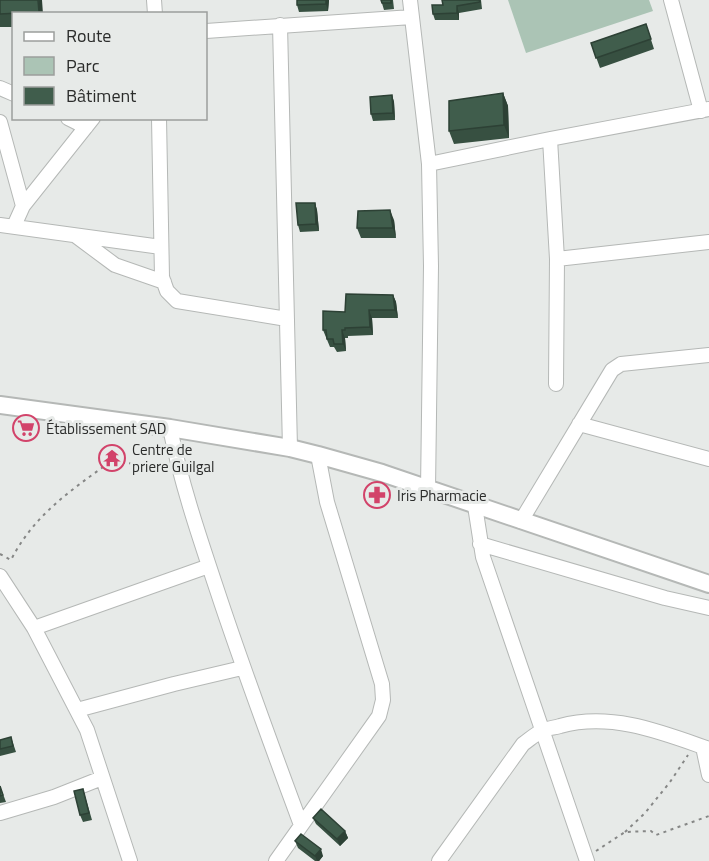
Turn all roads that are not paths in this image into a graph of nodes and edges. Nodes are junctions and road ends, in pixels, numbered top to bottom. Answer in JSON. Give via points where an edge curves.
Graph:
{"nodes":[{"id":1,"x":410,"y":0,"type":"edge"},
{"id":2,"x":671,"y":0,"type":"edge"},
{"id":3,"x":412,"y":18,"type":"junction"},
{"id":4,"x":280,"y":25,"type":"junction"},
{"id":5,"x":207,"y":31,"type":"edge"},
{"id":6,"x":705,"y":110,"type":"edge"},
{"id":7,"x":159,"y":120,"type":"edge"},
{"id":8,"x":0,"y":122,"type":"edge"},
{"id":9,"x":89,"y":123,"type":"edge"},
{"id":10,"x":550,"y":139,"type":"junction"},
{"id":11,"x":429,"y":164,"type":"junction"},
{"id":12,"x":23,"y":206,"type":"junction"},
{"id":13,"x":7,"y":226,"type":"edge"},
{"id":14,"x":74,"y":235,"type":"junction"},
{"id":15,"x":709,"y":242,"type":"edge"},
{"id":16,"x":161,"y":247,"type":"junction"},
{"id":17,"x":557,"y":259,"type":"junction"},
{"id":18,"x":164,"y":282,"type":"junction"},
{"id":19,"x":287,"y":319,"type":"junction"},
{"id":20,"x":709,"y":355,"type":"edge"},
{"id":21,"x":556,"y":384,"type":"dead end"},
{"id":22,"x":0,"y":405,"type":"edge"},
{"id":23,"x":579,"y":424,"type":"junction"},
{"id":24,"x":170,"y":428,"type":"junction"},
{"id":25,"x":290,"y":448,"type":"junction"},
{"id":26,"x":318,"y":455,"type":"junction"},
{"id":27,"x":709,"y":459,"type":"edge"},
{"id":28,"x":428,"y":489,"type":"junction"},
{"id":29,"x":475,"y":506,"type":"junction"},
{"id":30,"x":521,"y":521,"type":"junction"},
{"id":31,"x":480,"y":544,"type":"junction"},
{"id":32,"x":209,"y":566,"type":"junction"},
{"id":33,"x":0,"y":576,"type":"edge"},
{"id":34,"x":709,"y":584,"type":"edge"},
{"id":35,"x":4,"y":590,"type":"edge"},
{"id":36,"x":709,"y":608,"type":"edge"},
{"id":37,"x":34,"y":628,"type":"junction"},
{"id":38,"x":242,"y":668,"type":"junction"},
{"id":39,"x":77,"y":710,"type":"junction"},
{"id":40,"x":542,"y":731,"type":"junction"},
{"id":41,"x":703,"y":747,"type":"edge"},
{"id":42,"x":709,"y":775,"type":"edge"},
{"id":43,"x":102,"y":778,"type":"junction"},
{"id":44,"x":0,"y":813,"type":"edge"},
{"id":45,"x":301,"y":825,"type":"junction"},
{"id":46,"x":443,"y":859,"type":"edge"},
{"id":47,"x":586,"y":859,"type":"edge"},
{"id":48,"x":130,"y":861,"type":"edge"},
{"id":49,"x":276,"y":861,"type":"edge"}],
"edges":[{"from":1,"to":3,"type":"street"},
{"from":2,"to":6,"type":"street"},
{"from":3,"to":4,"type":"street"},
{"from":3,"to":11,"type":"street"},
{"from":4,"to":5,"type":"street"},
{"from":4,"to":19,"type":"street"},
{"from":6,"to":10,"type":"street"},
{"from":7,"to":16,"type":"street"},
{"from":8,"to":12,"type":"street"},
{"from":9,"to":12,"type":"street"},
{"from":10,"to":11,"type":"street"},
{"from":10,"to":17,"type":"street"},
{"from":11,"to":28,"type":"street"},
{"from":12,"to":13,"type":"street"},
{"from":13,"to":14,"type":"street"},
{"from":14,"to":16,"type":"street"},
{"from":14,"to":18,"type":"street","via":[[115,265]]},
{"from":15,"to":17,"type":"street"},
{"from":16,"to":18,"type":"street"},
{"from":17,"to":21,"type":"street"},
{"from":18,"to":19,"type":"street","via":[[166,291],[177,301]]},
{"from":19,"to":25,"type":"street"},
{"from":20,"to":23,"type":"street","via":[[621,364],[612,370]]},
{"from":22,"to":24,"type":"street"},
{"from":23,"to":27,"type":"street"},
{"from":23,"to":30,"type":"street"},
{"from":24,"to":25,"type":"street"},
{"from":24,"to":32,"type":"street"},
{"from":25,"to":26,"type":"street"},
{"from":26,"to":28,"type":"street"},
{"from":26,"to":45,"type":"street","via":[[327,502],[382,684],[383,700],[379,716]]},
{"from":28,"to":29,"type":"street"},
{"from":29,"to":30,"type":"street"},
{"from":29,"to":31,"type":"street"},
{"from":30,"to":34,"type":"street"},
{"from":31,"to":36,"type":"street"},
{"from":31,"to":40,"type":"street"},
{"from":32,"to":37,"type":"street"},
{"from":32,"to":38,"type":"street"},
{"from":33,"to":35,"type":"street"},
{"from":35,"to":37,"type":"street"},
{"from":37,"to":39,"type":"street"},
{"from":38,"to":39,"type":"street"},
{"from":38,"to":45,"type":"street"},
{"from":39,"to":43,"type":"street"},
{"from":40,"to":41,"type":"street","via":[[579,721],[603,720]]},
{"from":40,"to":46,"type":"street","via":[[523,744]]},
{"from":40,"to":47,"type":"street"},
{"from":41,"to":42,"type":"street"},
{"from":43,"to":44,"type":"street"},
{"from":43,"to":48,"type":"street"},
{"from":45,"to":49,"type":"street"}]}
